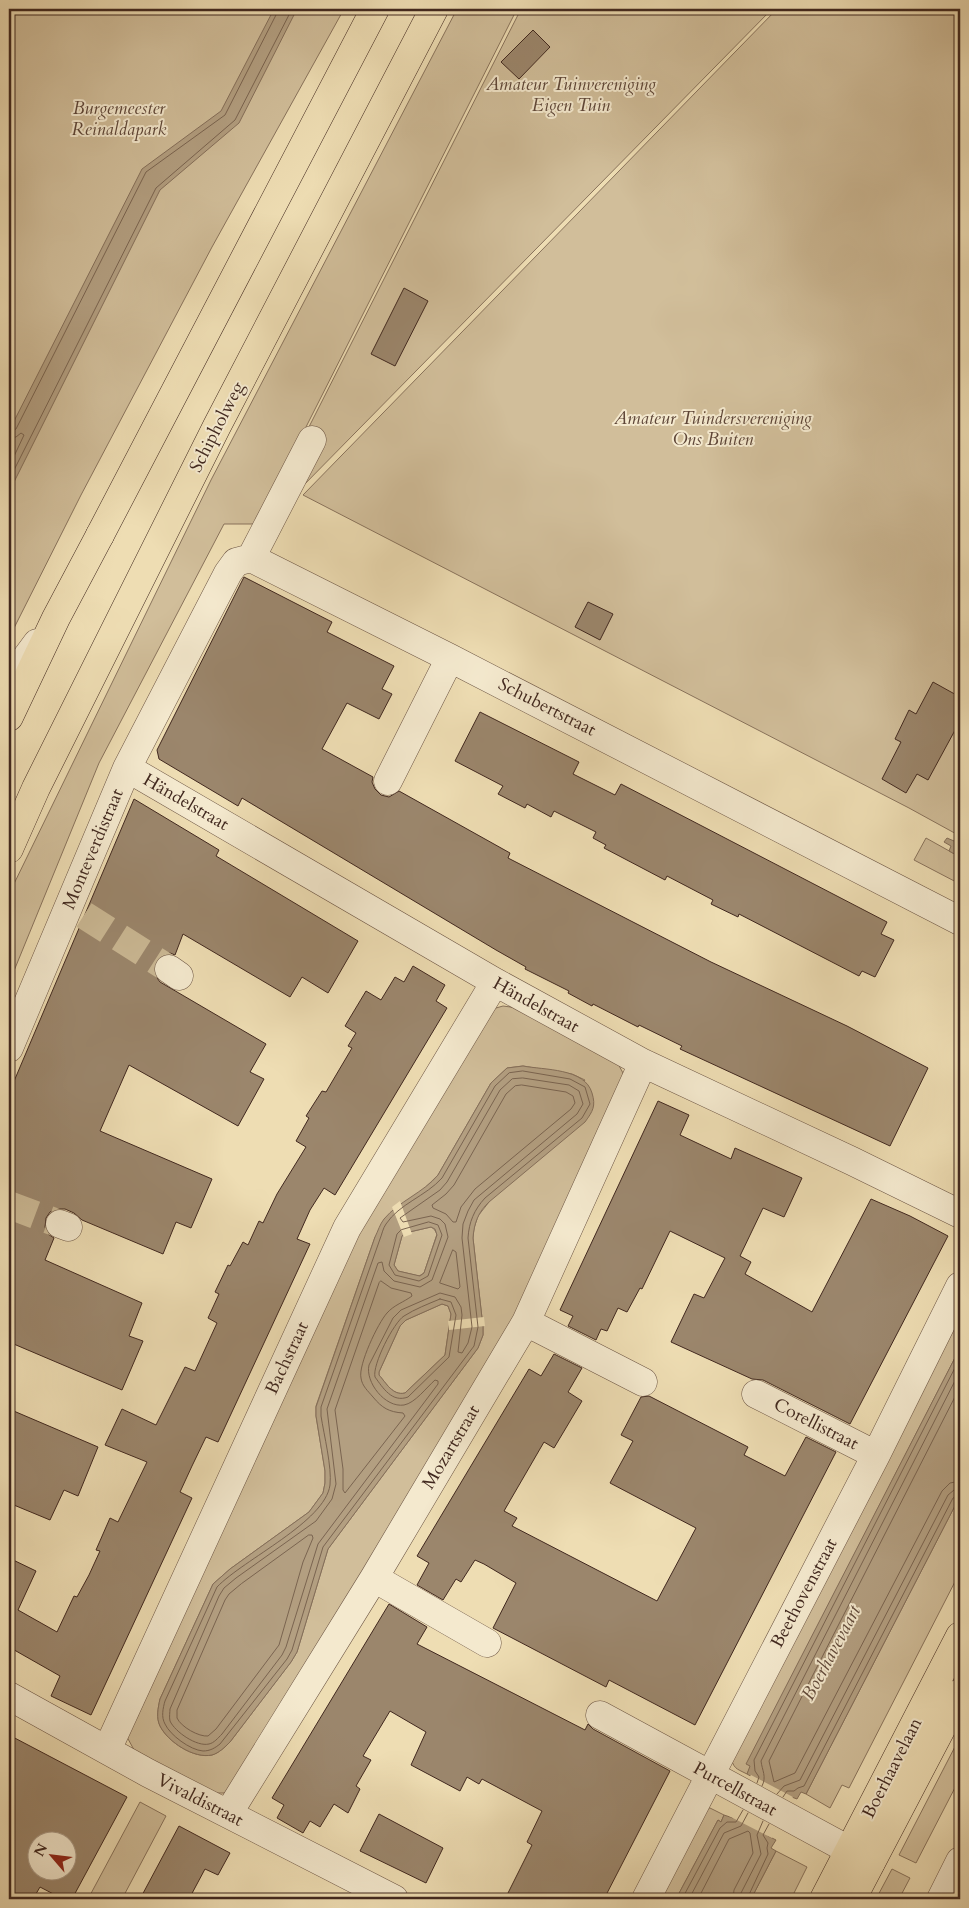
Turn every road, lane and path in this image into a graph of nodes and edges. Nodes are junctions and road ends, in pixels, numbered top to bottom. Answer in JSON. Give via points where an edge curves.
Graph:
{"nodes":[{"id":1,"x":375,"y":9,"type":"edge"},
{"id":2,"x":434,"y":9,"type":"edge"},
{"id":3,"x":312,"y":440,"type":"dead end"},
{"id":4,"x":250,"y":558,"type":"junction"},
{"id":5,"x":56,"y":618,"type":"junction"},
{"id":6,"x":450,"y":658,"type":"junction"},
{"id":7,"x":9,"y":680,"type":"edge"},
{"id":8,"x":9,"y":717,"type":"edge"},
{"id":9,"x":127,"y":768,"type":"junction"},
{"id":10,"x":388,"y":781,"type":"dead end"},
{"id":11,"x":9,"y":849,"type":"edge"},
{"id":12,"x":960,"y":921,"type":"edge"},
{"id":13,"x":495,"y":982,"type":"junction"},
{"id":14,"x":9,"y":1048,"type":"edge"},
{"id":15,"x":643,"y":1063,"type":"junction"},
{"id":16,"x":960,"y":1214,"type":"edge"},
{"id":17,"x":960,"y":1286,"type":"edge"},
{"id":18,"x":526,"y":1322,"type":"junction"},
{"id":19,"x":643,"y":1382,"type":"dead end"},
{"id":20,"x":756,"y":1394,"type":"dead end"},
{"id":21,"x":876,"y":1455,"type":"junction"},
{"id":22,"x":374,"y":1578,"type":"junction"},
{"id":23,"x":960,"y":1636,"type":"edge"},
{"id":24,"x":487,"y":1643,"type":"dead end"},
{"id":25,"x":960,"y":1693,"type":"edge"},
{"id":26,"x":9,"y":1696,"type":"edge"},
{"id":27,"x":600,"y":1715,"type":"dead end"},
{"id":28,"x":107,"y":1750,"type":"junction"},
{"id":29,"x":711,"y":1775,"type":"junction"},
{"id":30,"x":228,"y":1814,"type":"junction"},
{"id":31,"x":860,"y":1856,"type":"junction"},
{"id":32,"x":960,"y":1862,"type":"edge"},
{"id":33,"x":394,"y":1899,"type":"edge"},
{"id":34,"x":646,"y":1899,"type":"edge"},
{"id":35,"x":824,"y":1899,"type":"edge"},
{"id":36,"x":852,"y":1899,"type":"edge"},
{"id":37,"x":941,"y":1899,"type":"edge"}],
"edges":[{"from":1,"to":5,"type":"main road"},
{"from":2,"to":11,"type":"main road","name":"Schipholweg","via":[[217,426],[36,788]]},
{"from":3,"to":4,"type":"street"},
{"from":4,"to":6,"type":"street","name":"Schubertstraat"},
{"from":4,"to":9,"type":"street","name":"Monteverdistraat","via":[[236,562],[228,573]]},
{"from":5,"to":7,"type":"street"},
{"from":5,"to":8,"type":"main road"},
{"from":6,"to":10,"type":"street"},
{"from":6,"to":12,"type":"street","name":"Schubertstraat"},
{"from":9,"to":13,"type":"street","name":"Händelstraat"},
{"from":9,"to":14,"type":"street","name":"Monteverdistraat","via":[[77,910]]},
{"from":13,"to":15,"type":"street","name":"Händelstraat"},
{"from":13,"to":28,"type":"street","name":"Bachstraat","via":[[347,1228]]},
{"from":15,"to":16,"type":"street","name":"Händelstraat"},
{"from":15,"to":18,"type":"street","name":"Mozartstraat"},
{"from":17,"to":21,"type":"street","name":"Beethovenstraat"},
{"from":18,"to":19,"type":"street"},
{"from":18,"to":22,"type":"street","name":"Mozartstraat"},
{"from":20,"to":21,"type":"street","name":"Corellistraat"},
{"from":21,"to":29,"type":"street","name":"Beethovenstraat"},
{"from":22,"to":24,"type":"street"},
{"from":22,"to":30,"type":"street","name":"Mozartstraat"},
{"from":23,"to":31,"type":"main road","name":"Boerhaavelaan"},
{"from":25,"to":31,"type":"main road","name":"Boerhaavelaan"},
{"from":26,"to":28,"type":"street","name":"Vivaldistraat"},
{"from":27,"to":29,"type":"street","name":"Purcellstraat"},
{"from":28,"to":30,"type":"street","name":"Vivaldistraat"},
{"from":29,"to":31,"type":"street","name":"Purcellstraat"},
{"from":29,"to":34,"type":"street","name":"Beethovenstraat"},
{"from":30,"to":33,"type":"street","name":"Vivaldistraat"},
{"from":31,"to":35,"type":"main road","name":"Boerhaavelaan"},
{"from":31,"to":36,"type":"main road","name":"Boerhaavelaan"},
{"from":32,"to":37,"type":"street"}]}
